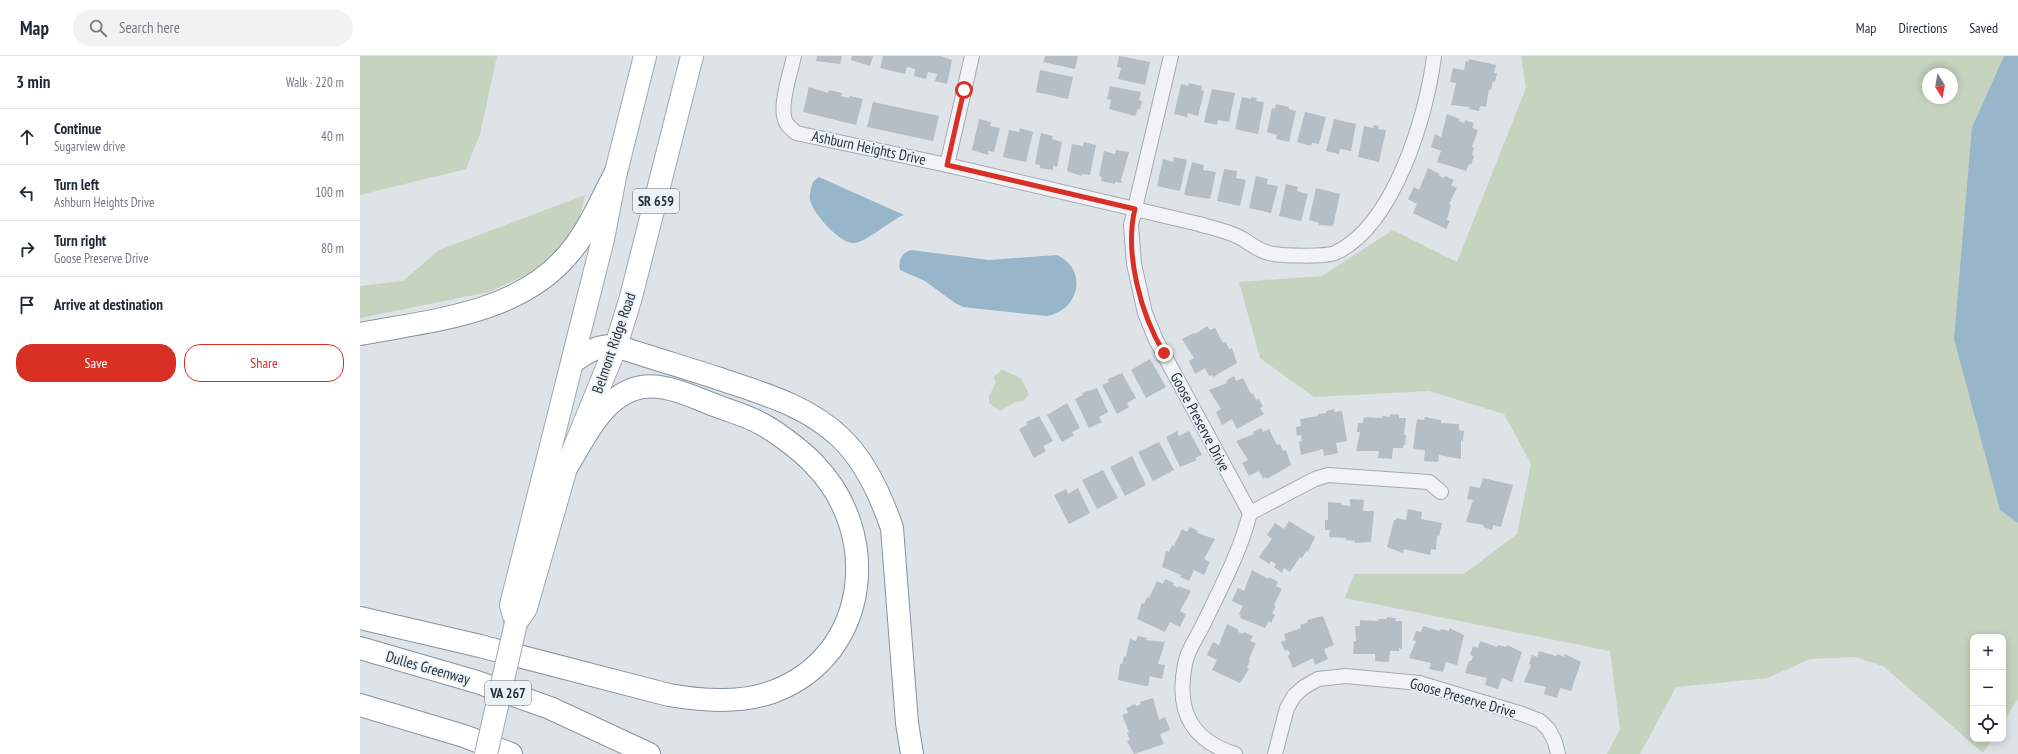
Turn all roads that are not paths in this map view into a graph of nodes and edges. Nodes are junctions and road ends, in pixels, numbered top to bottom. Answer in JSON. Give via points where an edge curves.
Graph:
{"nodes":[{"id":1,"x":645,"y":56,"type":"edge"},
{"id":2,"x":692,"y":56,"type":"edge"},
{"id":3,"x":794,"y":56,"type":"edge"},
{"id":4,"x":972,"y":56,"type":"edge"},
{"id":5,"x":1171,"y":56,"type":"edge"},
{"id":6,"x":1434,"y":56,"type":"edge"},
{"id":7,"x":947,"y":165,"type":"junction"},
{"id":8,"x":616,"y":172,"type":"junction"},
{"id":9,"x":1135,"y":209,"type":"junction"},
{"id":10,"x":360,"y":334,"type":"edge"},
{"id":11,"x":616,"y":346,"type":"junction"},
{"id":12,"x":572,"y":363,"type":"junction"},
{"id":13,"x":566,"y":468,"type":"junction"},
{"id":14,"x":1441,"y":492,"type":"dead end"},
{"id":15,"x":1250,"y":513,"type":"junction"},
{"id":16,"x":360,"y":618,"type":"edge"},
{"id":17,"x":516,"y":623,"type":"junction"},
{"id":18,"x":360,"y":648,"type":"edge"},
{"id":19,"x":360,"y":705,"type":"edge"},
{"id":20,"x":486,"y":754,"type":"edge"},
{"id":21,"x":511,"y":754,"type":"edge"},
{"id":22,"x":649,"y":754,"type":"edge"},
{"id":23,"x":912,"y":754,"type":"edge"},
{"id":24,"x":1235,"y":754,"type":"edge"},
{"id":25,"x":1275,"y":754,"type":"edge"},
{"id":26,"x":1558,"y":754,"type":"edge"}],
"edges":[{"from":1,"to":8,"type":"main road","name":"Belmont Ridge Road","number":"SR 659"},
{"from":2,"to":11,"type":"main road","name":"Belmont Ridge Road","number":"SR 659","via":[[648,233]]},
{"from":3,"to":7,"type":"street","name":"Ashburn Heights Drive","via":[[783,113],[786,124],[796,133]]},
{"from":4,"to":7,"type":"street"},
{"from":5,"to":9,"type":"street","name":"Goose Preserve Drive"},
{"from":6,"to":9,"type":"street","name":"Ashburn Heights Drive","via":[[1431,81],[1410,152],[1386,202],[1362,234],[1334,253],[1302,256],[1268,253],[1238,236]]},
{"from":7,"to":9,"type":"street","name":"Ashburn Heights Drive"},
{"from":8,"to":10,"type":"main road","via":[[571,252],[544,277],[523,291],[501,302],[468,312]]},
{"from":8,"to":12,"type":"main road","name":"Belmont Ridge Road","number":"SR 659","via":[[603,238]]},
{"from":9,"to":15,"type":"street","name":"Goose Preserve Drive","via":[[1131,225],[1134,264],[1145,313],[1156,340]]},
{"from":11,"to":12,"type":"main road","via":[[604,345],[595,348]]},
{"from":11,"to":13,"type":"main road","name":"Belmont Ridge Road","number":"SR 659"},
{"from":11,"to":23,"type":"main road","via":[[776,397],[813,416],[842,439],[862,463],[882,498],[892,528],[907,723]]},
{"from":12,"to":17,"type":"main road","name":"Belmont Ridge Road","number":"SR 659","via":[[511,605]]},
{"from":13,"to":16,"type":"main road","via":[[604,409],[621,394],[633,388],[666,388],[756,421],[815,464],[841,502],[850,521],[857,553],[857,585],[848,619],[835,644],[813,668],[796,681],[777,690],[746,698],[701,699],[669,695]]},
{"from":13,"to":17,"type":"main road","name":"Belmont Ridge Road","number":"SR 659","via":[[526,608]]},
{"from":14,"to":15,"type":"street","via":[[1429,482],[1328,475],[1314,479]]},
{"from":15,"to":24,"type":"street","via":[[1243,539],[1185,663],[1182,688],[1187,716],[1197,731],[1206,742]]},
{"from":17,"to":20,"type":"main road","name":"Belmont Ridge Road","number":"SR 659","bridge":true},
{"from":18,"to":22,"type":"main road","name":"Dulles Greenway","number":"VA 267","via":[[470,680],[550,708]]},
{"from":19,"to":21,"type":"main road","via":[[464,736]]},
{"from":25,"to":26,"type":"street","name":"Goose Preserve Drive","via":[[1287,708],[1294,696],[1318,679],[1346,676],[1419,682],[1522,714],[1540,721],[1549,730]]}]}
